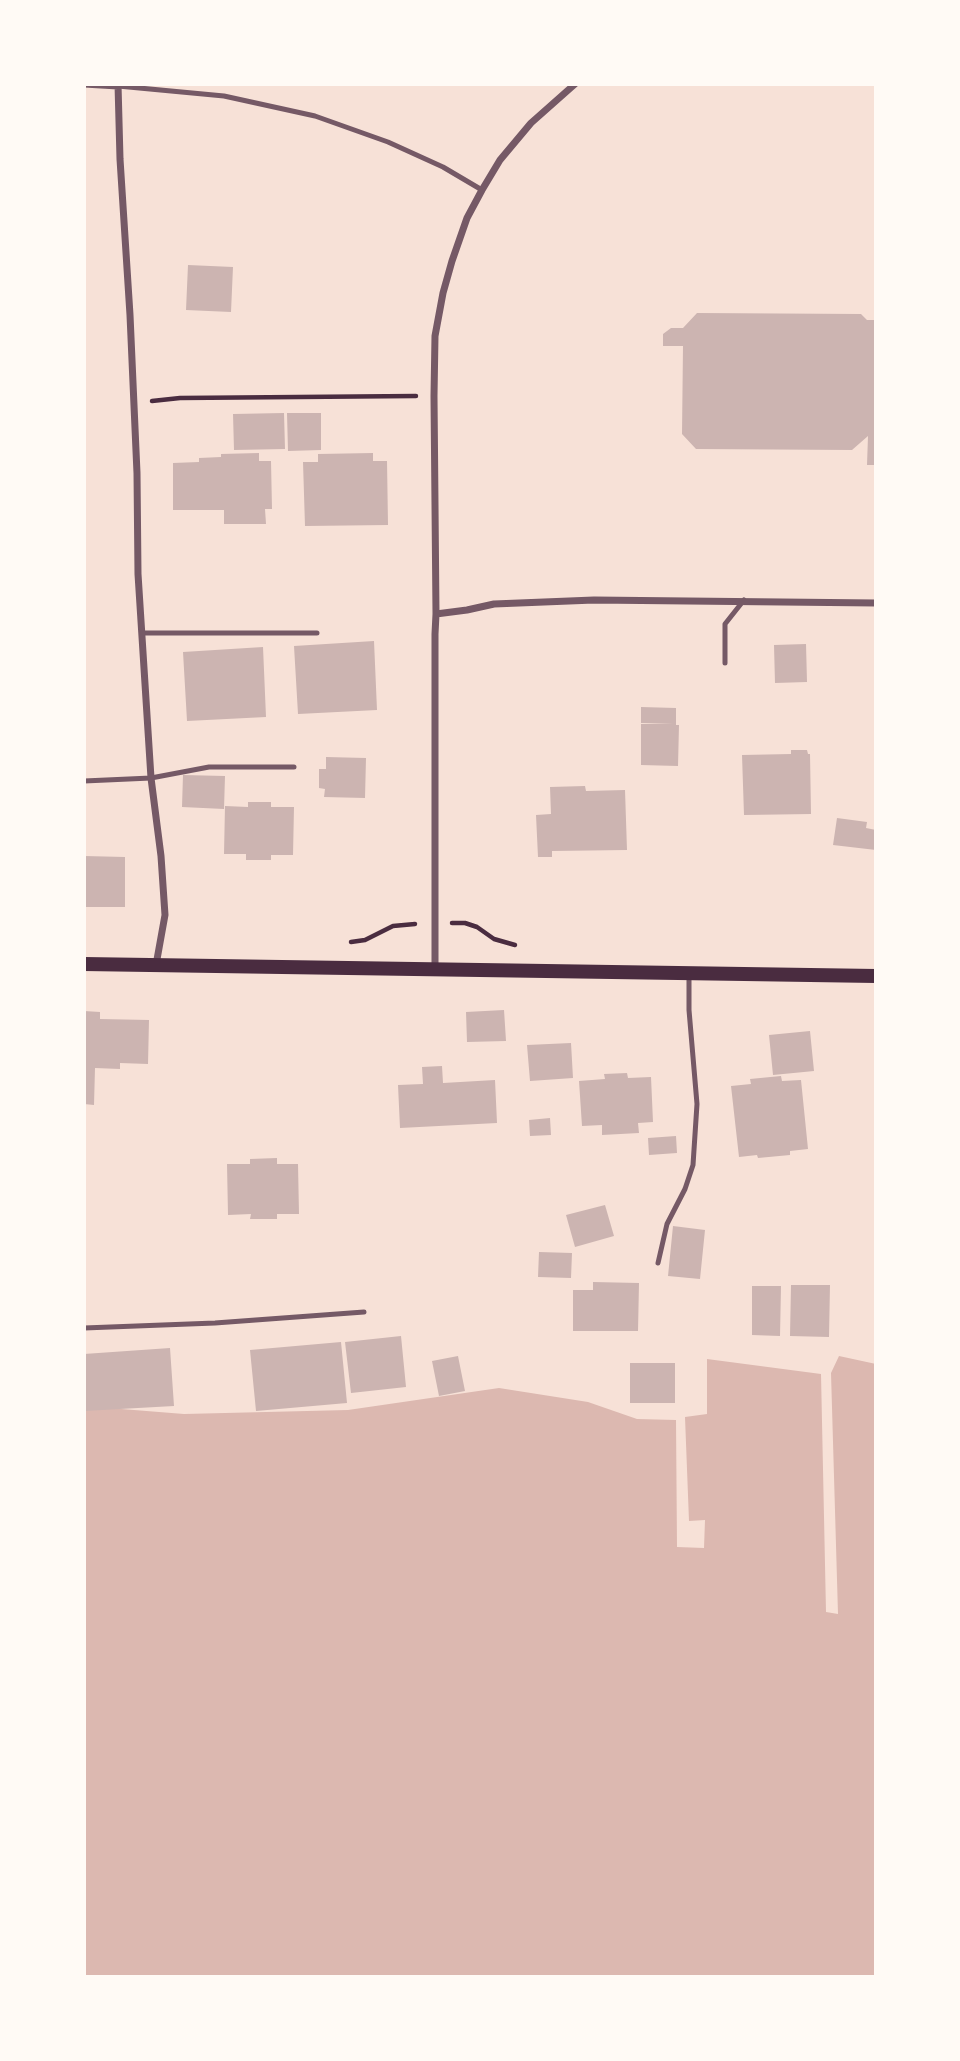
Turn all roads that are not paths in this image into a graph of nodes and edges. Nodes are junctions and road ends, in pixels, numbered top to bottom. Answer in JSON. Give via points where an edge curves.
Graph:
{"nodes":[{"id":1,"x":84,"y":84,"type":"edge"},
{"id":2,"x":575,"y":84,"type":"edge"},
{"id":3,"x":118,"y":85,"type":"edge"},
{"id":4,"x":482,"y":190,"type":"junction"},
{"id":5,"x":744,"y":600,"type":"junction"},
{"id":6,"x":876,"y":603,"type":"edge"},
{"id":7,"x":436,"y":614,"type":"junction"},
{"id":8,"x":142,"y":633,"type":"junction"},
{"id":9,"x":317,"y":633,"type":"dead end"},
{"id":10,"x":725,"y":663,"type":"dead end"},
{"id":11,"x":294,"y":767,"type":"dead end"},
{"id":12,"x":151,"y":778,"type":"junction"},
{"id":13,"x":84,"y":781,"type":"edge"},
{"id":14,"x":84,"y":964,"type":"edge"},
{"id":15,"x":156,"y":965,"type":"junction"},
{"id":16,"x":435,"y":970,"type":"junction"},
{"id":17,"x":689,"y":974,"type":"junction"},
{"id":18,"x":876,"y":976,"type":"edge"},
{"id":19,"x":658,"y":1263,"type":"dead end"},
{"id":20,"x":364,"y":1312,"type":"dead end"},
{"id":21,"x":84,"y":1328,"type":"edge"}],
"edges":[{"from":1,"to":3,"type":"street"},
{"from":2,"to":4,"type":"street","via":[[531,123]]},
{"from":3,"to":4,"type":"lane","via":[[224,96],[315,116],[388,142]]},
{"from":3,"to":8,"type":"street"},
{"from":4,"to":7,"type":"street","via":[[452,261],[435,336]]},
{"from":5,"to":6,"type":"street"},
{"from":5,"to":7,"type":"street","via":[[494,604]]},
{"from":5,"to":10,"type":"lane","via":[[725,624]]},
{"from":7,"to":16,"type":"street"},
{"from":8,"to":9,"type":"lane"},
{"from":8,"to":12,"type":"street"},
{"from":11,"to":12,"type":"lane","via":[[209,767]]},
{"from":12,"to":13,"type":"lane"},
{"from":12,"to":15,"type":"street","via":[[165,915]]},
{"from":14,"to":15,"type":"main road"},
{"from":15,"to":16,"type":"main road"},
{"from":16,"to":17,"type":"main road"},
{"from":17,"to":18,"type":"main road"},
{"from":17,"to":19,"type":"lane","via":[[697,1104],[693,1165],[667,1224]]},
{"from":20,"to":21,"type":"lane"}]}
